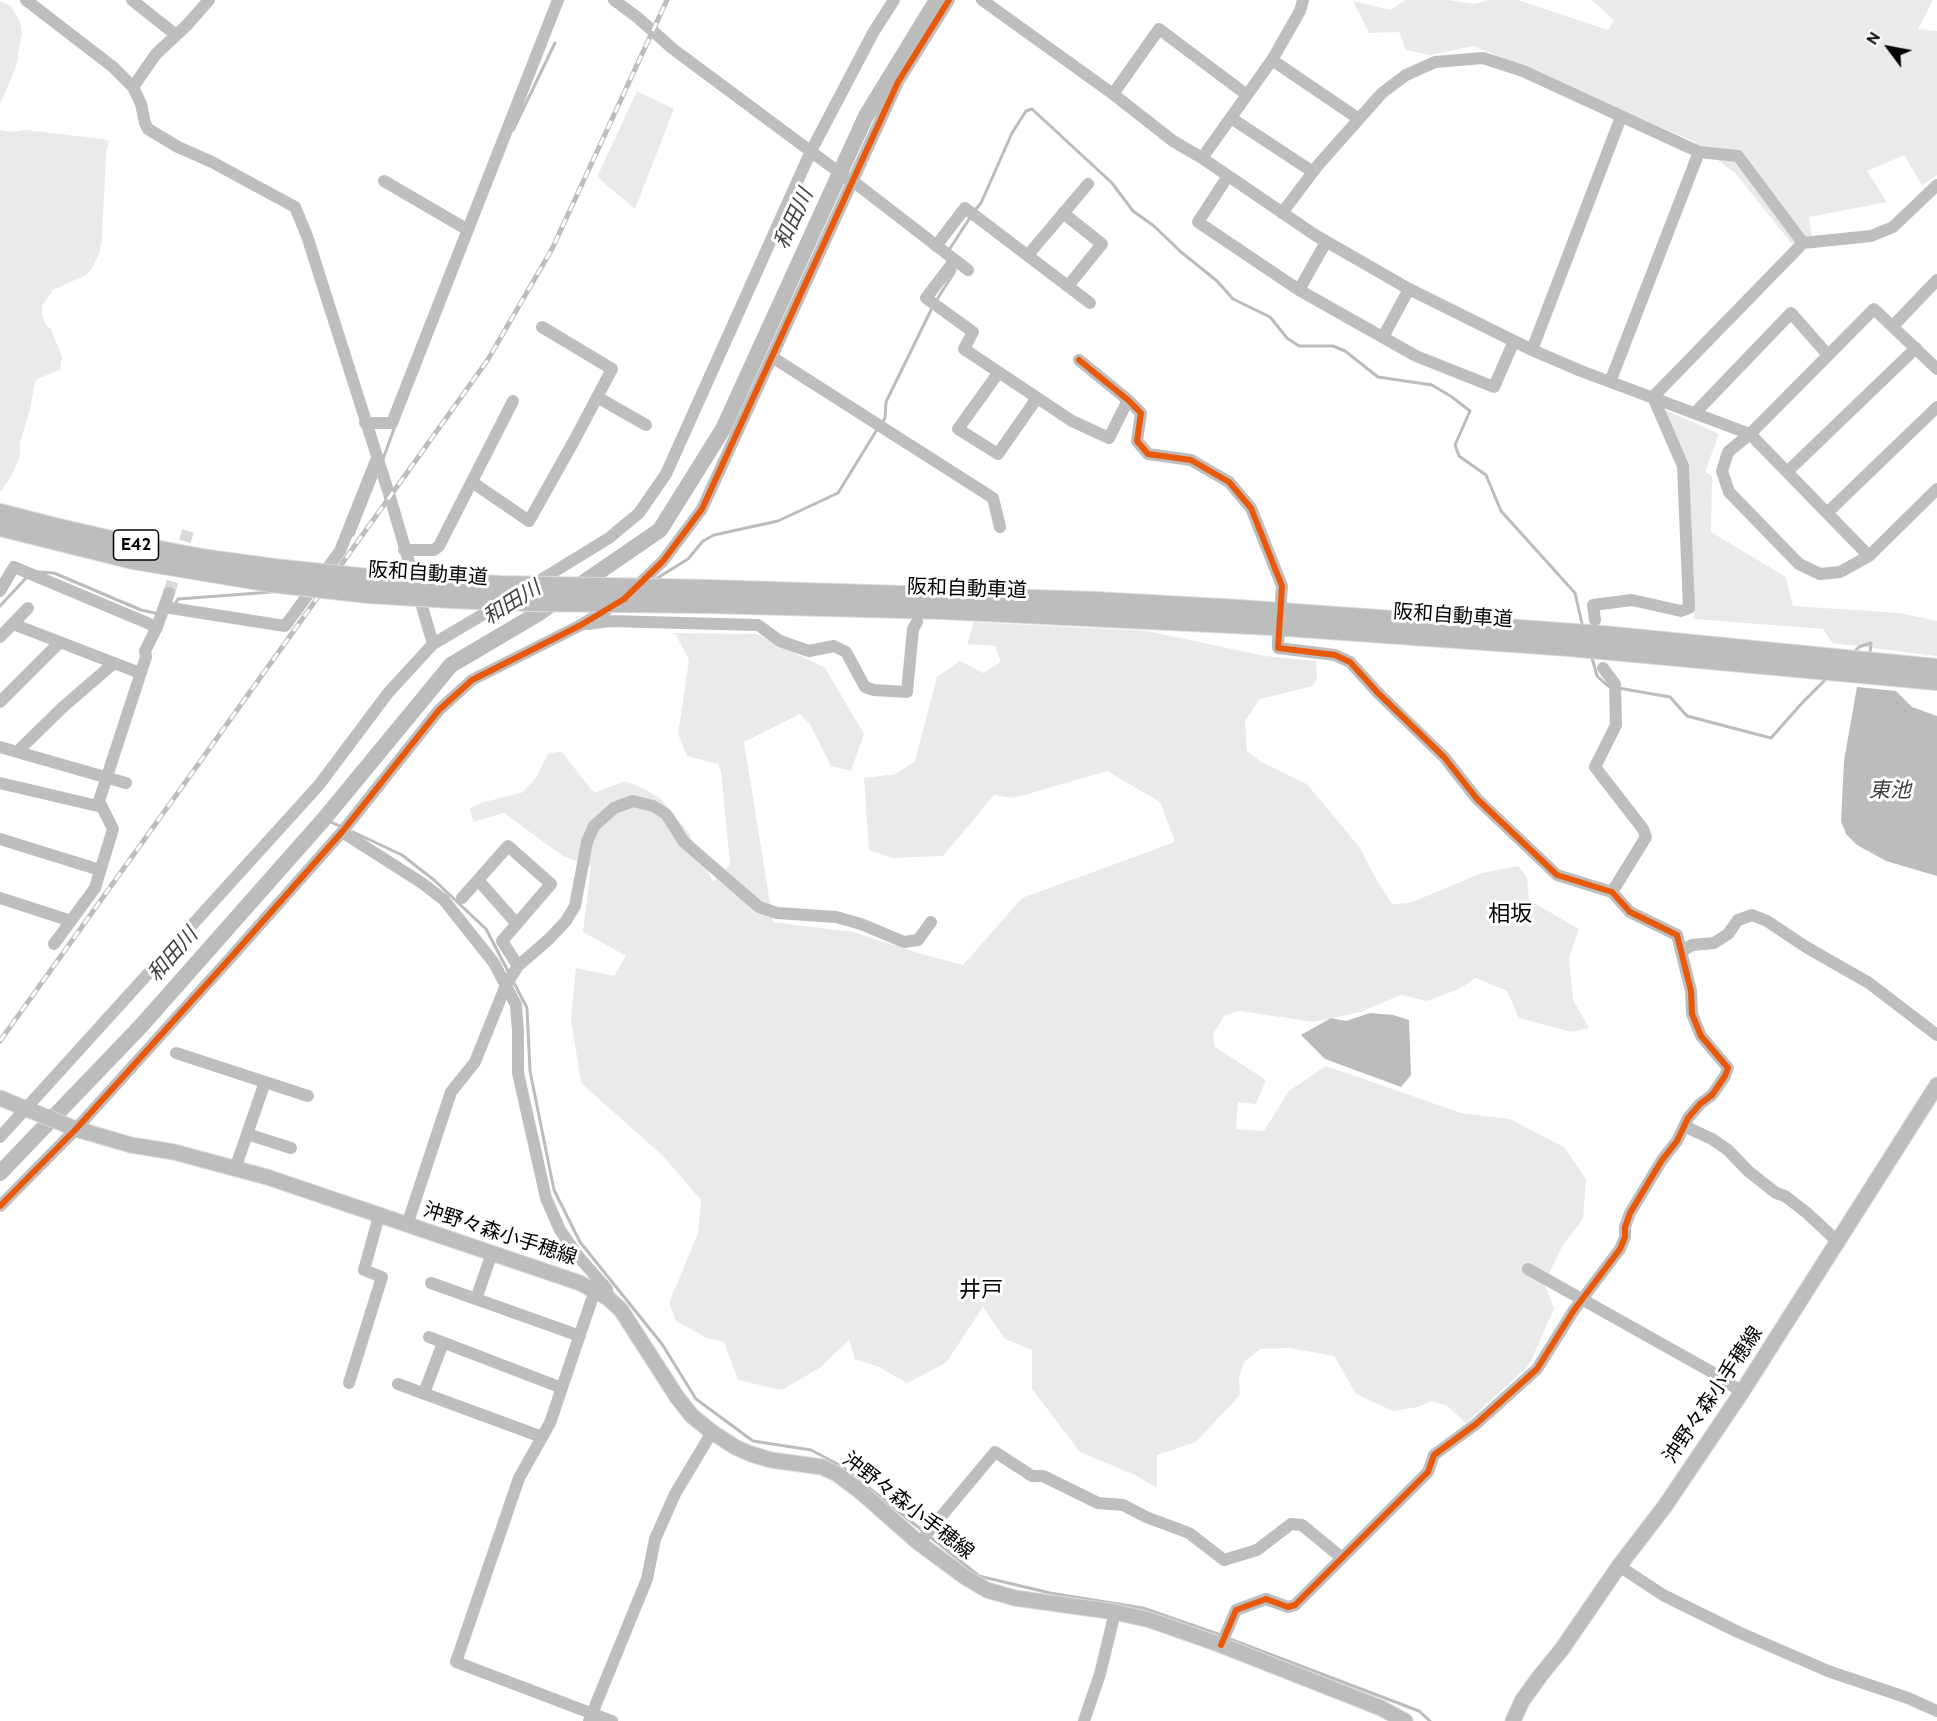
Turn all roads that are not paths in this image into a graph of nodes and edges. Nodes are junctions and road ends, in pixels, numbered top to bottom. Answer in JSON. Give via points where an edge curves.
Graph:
{"nodes":[{"id":1,"x":26,"y":0,"type":"edge"},
{"id":2,"x":132,"y":0,"type":"edge"},
{"id":3,"x":209,"y":0,"type":"edge"},
{"id":4,"x":558,"y":0,"type":"edge"},
{"id":5,"x":614,"y":0,"type":"edge"},
{"id":6,"x":894,"y":0,"type":"edge"},
{"id":7,"x":950,"y":0,"type":"edge"},
{"id":8,"x":982,"y":0,"type":"edge"},
{"id":9,"x":1303,"y":0,"type":"edge"},
{"id":10,"x":176,"y":35,"type":"junction"},
{"id":11,"x":1272,"y":60,"type":"junction"},
{"id":12,"x":134,"y":87,"type":"junction"},
{"id":13,"x":1113,"y":94,"type":"junction"},
{"id":14,"x":1247,"y":95,"type":"junction"},
{"id":15,"x":1621,"y":117,"type":"junction"},
{"id":16,"x":1231,"y":118,"type":"junction"},
{"id":17,"x":1359,"y":119,"type":"junction"},
{"id":18,"x":812,"y":152,"type":"junction"},
{"id":19,"x":1699,"y":152,"type":"junction"},
{"id":20,"x":1202,"y":158,"type":"junction"},
{"id":21,"x":1312,"y":172,"type":"junction"},
{"id":22,"x":1228,"y":176,"type":"junction"},
{"id":23,"x":851,"y":180,"type":"junction"},
{"id":24,"x":384,"y":181,"type":"dead end"},
{"id":25,"x":1088,"y":184,"type":"dead end"},
{"id":26,"x":1937,"y":185,"type":"edge"},
{"id":27,"x":1063,"y":213,"type":"junction"},
{"id":28,"x":1282,"y":213,"type":"junction"},
{"id":29,"x":468,"y":230,"type":"junction"},
{"id":30,"x":1326,"y":242,"type":"junction"},
{"id":31,"x":1803,"y":243,"type":"junction"},
{"id":32,"x":936,"y":246,"type":"junction"},
{"id":33,"x":1028,"y":255,"type":"junction"},
{"id":34,"x":955,"y":260,"type":"junction"},
{"id":35,"x":968,"y":270,"type":"dead end"},
{"id":36,"x":1937,"y":280,"type":"edge"},
{"id":37,"x":1068,"y":286,"type":"junction"},
{"id":38,"x":1409,"y":289,"type":"junction"},
{"id":39,"x":1299,"y":290,"type":"junction"},
{"id":40,"x":1090,"y":303,"type":"dead end"},
{"id":41,"x":1893,"y":326,"type":"junction"},
{"id":42,"x":542,"y":327,"type":"dead end"},
{"id":43,"x":1383,"y":338,"type":"junction"},
{"id":44,"x":1514,"y":341,"type":"junction"},
{"id":45,"x":1916,"y":348,"type":"junction"},
{"id":46,"x":1532,"y":350,"type":"junction"},
{"id":47,"x":1828,"y":355,"type":"junction"},
{"id":48,"x":772,"y":357,"type":"junction"},
{"id":49,"x":1079,"y":360,"type":"dead end"},
{"id":50,"x":1937,"y":369,"type":"edge"},
{"id":51,"x":999,"y":372,"type":"junction"},
{"id":52,"x":1610,"y":382,"type":"junction"},
{"id":53,"x":597,"y":397,"type":"junction"},
{"id":54,"x":1037,"y":398,"type":"junction"},
{"id":55,"x":1653,"y":398,"type":"junction"},
{"id":56,"x":1128,"y":400,"type":"junction"},
{"id":57,"x":513,"y":401,"type":"dead end"},
{"id":58,"x":1937,"y":407,"type":"edge"},
{"id":59,"x":1695,"y":413,"type":"junction"},
{"id":60,"x":365,"y":423,"type":"junction"},
{"id":61,"x":646,"y":425,"type":"dead end"},
{"id":62,"x":1750,"y":434,"type":"junction"},
{"id":63,"x":377,"y":458,"type":"junction"},
{"id":64,"x":1787,"y":472,"type":"junction"},
{"id":65,"x":472,"y":482,"type":"junction"},
{"id":66,"x":1937,"y":489,"type":"edge"},
{"id":67,"x":0,"y":513,"type":"edge"},
{"id":68,"x":1827,"y":513,"type":"junction"},
{"id":69,"x":1000,"y":527,"type":"dead end"},
{"id":70,"x":0,"y":528,"type":"edge"},
{"id":71,"x":405,"y":550,"type":"junction"},
{"id":72,"x":1869,"y":556,"type":"junction"},
{"id":73,"x":272,"y":575,"type":"junction"},
{"id":74,"x":0,"y":591,"type":"edge"},
{"id":75,"x":169,"y":593,"type":"tunnel mouth"},
{"id":76,"x":164,"y":607,"type":"junction"},
{"id":77,"x":28,"y":608,"type":"dead end"},
{"id":78,"x":1595,"y":620,"type":"dead end"},
{"id":79,"x":917,"y":622,"type":"dead end"},
{"id":80,"x":13,"y":624,"type":"junction"},
{"id":81,"x":581,"y":625,"type":"junction"},
{"id":82,"x":157,"y":627,"type":"junction"},
{"id":83,"x":0,"y":637,"type":"edge"},
{"id":84,"x":60,"y":642,"type":"junction"},
{"id":85,"x":433,"y":644,"type":"junction"},
{"id":86,"x":114,"y":663,"type":"junction"},
{"id":87,"x":1603,"y":668,"type":"dead end"},
{"id":88,"x":1937,"y":668,"type":"edge"},
{"id":89,"x":1916,"y":672,"type":"junction"},
{"id":90,"x":140,"y":673,"type":"junction"},
{"id":91,"x":1937,"y":681,"type":"edge"},
{"id":92,"x":0,"y":702,"type":"edge"},
{"id":93,"x":0,"y":747,"type":"edge"},
{"id":94,"x":17,"y":752,"type":"junction"},
{"id":95,"x":106,"y":777,"type":"junction"},
{"id":96,"x":0,"y":783,"type":"edge"},
{"id":97,"x":126,"y":783,"type":"dead end"},
{"id":98,"x":102,"y":807,"type":"junction"},
{"id":99,"x":342,"y":832,"type":"junction"},
{"id":100,"x":0,"y":840,"type":"edge"},
{"id":101,"x":100,"y":870,"type":"junction"},
{"id":102,"x":478,"y":880,"type":"junction"},
{"id":103,"x":1612,"y":892,"type":"junction"},
{"id":104,"x":0,"y":898,"type":"edge"},
{"id":105,"x":462,"y":898,"type":"dead end"},
{"id":106,"x":71,"y":921,"type":"junction"},
{"id":107,"x":932,"y":922,"type":"dead end"},
{"id":108,"x":517,"y":924,"type":"junction"},
{"id":109,"x":54,"y":944,"type":"dead end"},
{"id":110,"x":1682,"y":951,"type":"junction"},
{"id":111,"x":518,"y":966,"type":"junction"},
{"id":112,"x":506,"y":986,"type":"junction"},
{"id":113,"x":1937,"y":1035,"type":"edge"},
{"id":114,"x":176,"y":1053,"type":"dead end"},
{"id":115,"x":265,"y":1082,"type":"junction"},
{"id":116,"x":1937,"y":1084,"type":"edge"},
{"id":117,"x":308,"y":1096,"type":"dead end"},
{"id":118,"x":0,"y":1098,"type":"edge"},
{"id":119,"x":28,"y":1109,"type":"junction"},
{"id":120,"x":1684,"y":1126,"type":"junction"},
{"id":121,"x":73,"y":1128,"type":"junction"},
{"id":122,"x":247,"y":1134,"type":"junction"},
{"id":123,"x":0,"y":1137,"type":"edge"},
{"id":124,"x":291,"y":1148,"type":"dead end"},
{"id":125,"x":235,"y":1169,"type":"junction"},
{"id":126,"x":0,"y":1206,"type":"edge"},
{"id":127,"x":379,"y":1216,"type":"junction"},
{"id":128,"x":407,"y":1225,"type":"junction"},
{"id":129,"x":1837,"y":1241,"type":"junction"},
{"id":130,"x":492,"y":1253,"type":"junction"},
{"id":131,"x":1528,"y":1269,"type":"dead end"},
{"id":132,"x":431,"y":1283,"type":"dead end"},
{"id":133,"x":602,"y":1294,"type":"junction"},
{"id":134,"x":1583,"y":1298,"type":"junction"},
{"id":135,"x":476,"y":1299,"type":"junction"},
{"id":136,"x":580,"y":1336,"type":"junction"},
{"id":137,"x":429,"y":1337,"type":"dead end"},
{"id":138,"x":443,"y":1343,"type":"junction"},
{"id":139,"x":349,"y":1383,"type":"dead end"},
{"id":140,"x":398,"y":1384,"type":"dead end"},
{"id":141,"x":562,"y":1388,"type":"junction"},
{"id":142,"x":1742,"y":1392,"type":"junction"},
{"id":143,"x":424,"y":1394,"type":"junction"},
{"id":144,"x":712,"y":1432,"type":"junction"},
{"id":145,"x":542,"y":1437,"type":"junction"},
{"id":146,"x":919,"y":1543,"type":"junction"},
{"id":147,"x":1342,"y":1558,"type":"junction"},
{"id":148,"x":1619,"y":1566,"type":"junction"},
{"id":149,"x":1114,"y":1612,"type":"junction"},
{"id":150,"x":1221,"y":1645,"type":"junction"},
{"id":151,"x":1937,"y":1711,"type":"edge"},
{"id":152,"x":590,"y":1717,"type":"edge"},
{"id":153,"x":612,"y":1721,"type":"edge"},
{"id":154,"x":1084,"y":1721,"type":"edge"},
{"id":155,"x":1404,"y":1721,"type":"edge"},
{"id":156,"x":1513,"y":1721,"type":"edge"}],
"edges":[{"from":1,"to":12,"type":"street"},
{"from":2,"to":10,"type":"street"},
{"from":3,"to":10,"type":"street"},
{"from":4,"to":29,"type":"street"},
{"from":5,"to":18,"type":"street"},
{"from":6,"to":18,"type":"street"},
{"from":7,"to":23,"type":"street","via":[[898,82]]},
{"from":8,"to":13,"type":"street"},
{"from":9,"to":11,"type":"street"},
{"from":10,"to":12,"type":"street","via":[[156,54]]},
{"from":11,"to":14,"type":"street"},
{"from":11,"to":17,"type":"street"},
{"from":12,"to":60,"type":"street","via":[[148,129],[295,207]]},
{"from":13,"to":14,"type":"street","via":[[1159,29]]},
{"from":13,"to":20,"type":"street","via":[[1173,141]]},
{"from":14,"to":16,"type":"street"},
{"from":15,"to":17,"type":"street","via":[[1523,71],[1483,58],[1435,62],[1406,75],[1382,93]]},
{"from":15,"to":19,"type":"street"},
{"from":15,"to":46,"type":"street"},
{"from":16,"to":20,"type":"street"},
{"from":16,"to":21,"type":"street"},
{"from":17,"to":21,"type":"street"},
{"from":18,"to":23,"type":"street"},
{"from":18,"to":85,"type":"street","via":[[666,474],[639,513],[576,560]]},
{"from":19,"to":31,"type":"street","via":[[1738,156]]},
{"from":19,"to":52,"type":"street"},
{"from":20,"to":22,"type":"street"},
{"from":21,"to":28,"type":"street"},
{"from":22,"to":28,"type":"street"},
{"from":22,"to":39,"type":"street","via":[[1198,222]]},
{"from":23,"to":32,"type":"street"},
{"from":23,"to":48,"type":"street"},
{"from":24,"to":29,"type":"street"},
{"from":25,"to":27,"type":"street"},
{"from":26,"to":31,"type":"street","via":[[1893,227],[1872,236]]},
{"from":27,"to":33,"type":"street"},
{"from":27,"to":37,"type":"street","via":[[1102,244]]},
{"from":28,"to":30,"type":"street"},
{"from":29,"to":60,"type":"street","via":[[392,423]]},
{"from":30,"to":38,"type":"street"},
{"from":30,"to":39,"type":"street"},
{"from":31,"to":55,"type":"street"},
{"from":32,"to":33,"type":"street","via":[[965,208]]},
{"from":32,"to":34,"type":"street"},
{"from":33,"to":37,"type":"street"},
{"from":34,"to":35,"type":"street"},
{"from":34,"to":51,"type":"street","via":[[926,298],[973,332],[964,349]]},
{"from":36,"to":41,"type":"street"},
{"from":37,"to":40,"type":"street"},
{"from":38,"to":43,"type":"street"},
{"from":38,"to":44,"type":"street"},
{"from":39,"to":43,"type":"street"},
{"from":41,"to":45,"type":"street"},
{"from":41,"to":47,"type":"street","via":[[1874,309]]},
{"from":42,"to":53,"type":"street","via":[[612,369]]},
{"from":43,"to":44,"type":"street","via":[[1416,356],[1494,387]]},
{"from":44,"to":46,"type":"street"},
{"from":45,"to":50,"type":"street"},
{"from":45,"to":64,"type":"street"},
{"from":46,"to":52,"type":"street"},
{"from":47,"to":59,"type":"street","via":[[1791,313]]},
{"from":47,"to":62,"type":"street"},
{"from":48,"to":69,"type":"street","via":[[993,498]]},
{"from":48,"to":81,"type":"street","via":[[702,509],[663,561],[624,598]]},
{"from":49,"to":56,"type":"street"},
{"from":51,"to":54,"type":"street"},
{"from":51,"to":54,"type":"street","via":[[958,429],[998,454]]},
{"from":52,"to":55,"type":"street"},
{"from":53,"to":61,"type":"street"},
{"from":53,"to":65,"type":"street","via":[[529,521]]},
{"from":54,"to":56,"type":"street","via":[[1072,422],[1109,438]]},
{"from":55,"to":59,"type":"street"},
{"from":55,"to":78,"type":"street","via":[[1683,466],[1689,608],[1681,610],[1632,600],[1593,605]]},
{"from":56,"to":103,"type":"street","bridge":true,"via":[[1141,413],[1137,441],[1148,454],[1191,460],[1229,482],[1251,508],[1282,586],[1278,648],[1335,655],[1350,662],[1444,757],[1477,799],[1557,875]]},
{"from":57,"to":65,"type":"street"},
{"from":58,"to":68,"type":"street"},
{"from":59,"to":62,"type":"street"},
{"from":60,"to":63,"type":"street"},
{"from":62,"to":64,"type":"street"},
{"from":62,"to":72,"type":"street","via":[[1728,452],[1722,471],[1729,492],[1791,556],[1821,574],[1840,572]]},
{"from":63,"to":71,"type":"street"},
{"from":63,"to":76,"type":"street","via":[[340,551],[285,626]]},
{"from":64,"to":68,"type":"street"},
{"from":65,"to":71,"type":"street","via":[[439,546],[434,550]]},
{"from":66,"to":72,"type":"street"},
{"from":67,"to":73,"type":"highway","name":"阪和自動車道","number":"E42"},
{"from":68,"to":72,"type":"street"},
{"from":70,"to":73,"type":"highway","name":"阪和自動車道","number":"E42","via":[[133,560]]},
{"from":71,"to":85,"type":"street"},
{"from":73,"to":89,"type":"highway","name":"阪和自動車道","number":"E42","bridge":true,"via":[[708,596],[1096,601],[1603,635]]},
{"from":74,"to":82,"type":"street","via":[[14,567]]},
{"from":75,"to":76,"type":"street"},
{"from":76,"to":82,"type":"street"},
{"from":77,"to":80,"type":"street"},
{"from":79,"to":81,"type":"street","via":[[907,692],[865,687],[846,652],[834,646],[809,651],[780,641],[758,625],[609,621]]},
{"from":80,"to":83,"type":"street"},
{"from":80,"to":84,"type":"street"},
{"from":81,"to":99,"type":"street","via":[[472,680],[439,710]]},
{"from":82,"to":90,"type":"street"},
{"from":84,"to":86,"type":"street"},
{"from":84,"to":92,"type":"street"},
{"from":85,"to":119,"type":"street","via":[[388,693],[319,785]]},
{"from":86,"to":90,"type":"street"},
{"from":86,"to":94,"type":"street"},
{"from":87,"to":103,"type":"street","via":[[1615,684],[1616,725],[1595,767],[1646,837]]},
{"from":88,"to":89,"type":"highway","name":"阪和自動車道","number":"E42"},
{"from":89,"to":91,"type":"highway","name":"阪和自動車道","number":"E42"},
{"from":90,"to":95,"type":"street"},
{"from":93,"to":94,"type":"street"},
{"from":94,"to":95,"type":"street"},
{"from":95,"to":97,"type":"street"},
{"from":95,"to":98,"type":"street","via":[[99,801]]},
{"from":96,"to":98,"type":"street"},
{"from":98,"to":101,"type":"street","via":[[112,829]]},
{"from":99,"to":112,"type":"street","via":[[444,900],[494,963]]},
{"from":99,"to":121,"type":"street"},
{"from":100,"to":101,"type":"street"},
{"from":101,"to":106,"type":"street","via":[[95,888]]},
{"from":102,"to":105,"type":"street"},
{"from":102,"to":108,"type":"street"},
{"from":102,"to":108,"type":"street","via":[[508,846],[551,884]]},
{"from":103,"to":110,"type":"street","via":[[1630,912],[1677,934]]},
{"from":104,"to":106,"type":"street"},
{"from":106,"to":109,"type":"street"},
{"from":107,"to":111,"type":"street","via":[[918,940],[904,942],[836,917],[777,913],[759,907],[684,842],[666,814],[633,801],[614,808],[594,826],[587,842],[575,906],[549,939]]},
{"from":108,"to":111,"type":"street","via":[[502,941]]},
{"from":110,"to":113,"type":"street","via":[[1692,945],[1714,943],[1728,934],[1738,920],[1752,915],[1869,983]]},
{"from":110,"to":120,"type":"street","via":[[1692,1014],[1701,1036],[1728,1068],[1712,1095]]},
{"from":111,"to":112,"type":"street"},
{"from":112,"to":128,"type":"street","via":[[475,1062],[451,1092]]},
{"from":112,"to":133,"type":"street","via":[[516,1005],[518,1073],[546,1198],[560,1230],[607,1289]]},
{"from":114,"to":115,"type":"street"},
{"from":115,"to":117,"type":"street"},
{"from":115,"to":122,"type":"street"},
{"from":116,"to":129,"type":"main road","name":"沖野々森小手穂線"},
{"from":118,"to":119,"type":"main road","name":"沖野々森小手穂線"},
{"from":119,"to":121,"type":"main road","name":"沖野々森小手穂線"},
{"from":119,"to":123,"type":"street"},
{"from":120,"to":129,"type":"street","via":[[1728,1150],[1748,1172],[1785,1196]]},
{"from":120,"to":134,"type":"street","via":[[1630,1213],[1620,1249]]},
{"from":121,"to":125,"type":"main road","name":"沖野々森小手穂線"},
{"from":121,"to":126,"type":"street"},
{"from":122,"to":124,"type":"street"},
{"from":122,"to":125,"type":"street"},
{"from":125,"to":127,"type":"main road","name":"沖野々森小手穂線"},
{"from":127,"to":128,"type":"main road","name":"沖野々森小手穂線"},
{"from":127,"to":139,"type":"street","via":[[364,1270],[382,1277]]},
{"from":128,"to":130,"type":"main road","name":"沖野々森小手穂線"},
{"from":129,"to":142,"type":"main road","name":"沖野々森小手穂線"},
{"from":130,"to":133,"type":"main road","name":"沖野々森小手穂線"},
{"from":130,"to":135,"type":"street"},
{"from":131,"to":134,"type":"street"},
{"from":132,"to":135,"type":"street"},
{"from":133,"to":136,"type":"street"},
{"from":133,"to":144,"type":"main road","name":"沖野々森小手穂線","via":[[621,1310],[692,1416]]},
{"from":134,"to":142,"type":"street"},
{"from":134,"to":147,"type":"street","via":[[1537,1370],[1434,1455],[1428,1472]]},
{"from":135,"to":136,"type":"street"},
{"from":136,"to":141,"type":"street"},
{"from":137,"to":138,"type":"street"},
{"from":138,"to":141,"type":"street"},
{"from":138,"to":143,"type":"street"},
{"from":140,"to":143,"type":"street"},
{"from":141,"to":145,"type":"street"},
{"from":142,"to":148,"type":"main road","name":"沖野々森小手穂線"},
{"from":143,"to":145,"type":"street"},
{"from":144,"to":146,"type":"main road","name":"沖野々森小手穂線","via":[[751,1454],[822,1467],[837,1474]]},
{"from":144,"to":152,"type":"street","via":[[675,1494],[656,1539],[647,1579]]},
{"from":145,"to":152,"type":"street","via":[[519,1478],[456,1662]]},
{"from":146,"to":147,"type":"street","via":[[995,1452],[1032,1476],[1043,1476],[1098,1503],[1123,1505],[1189,1533],[1224,1560],[1257,1550],[1292,1524],[1302,1525]]},
{"from":146,"to":149,"type":"main road","name":"沖野々森小手穂線","via":[[987,1590],[1015,1598]]},
{"from":147,"to":150,"type":"street","via":[[1295,1605],[1288,1607],[1266,1599],[1236,1610]]},
{"from":148,"to":151,"type":"street","via":[[1663,1595],[1738,1632],[1828,1671]]},
{"from":148,"to":156,"type":"main road","name":"沖野々森小手穂線","via":[[1539,1676]]},
{"from":149,"to":150,"type":"main road","name":"沖野々森小手穂線"},
{"from":149,"to":154,"type":"street"},
{"from":150,"to":155,"type":"main road","name":"沖野々森小手穂線","via":[[1381,1708]]},
{"from":152,"to":153,"type":"street"}]}
